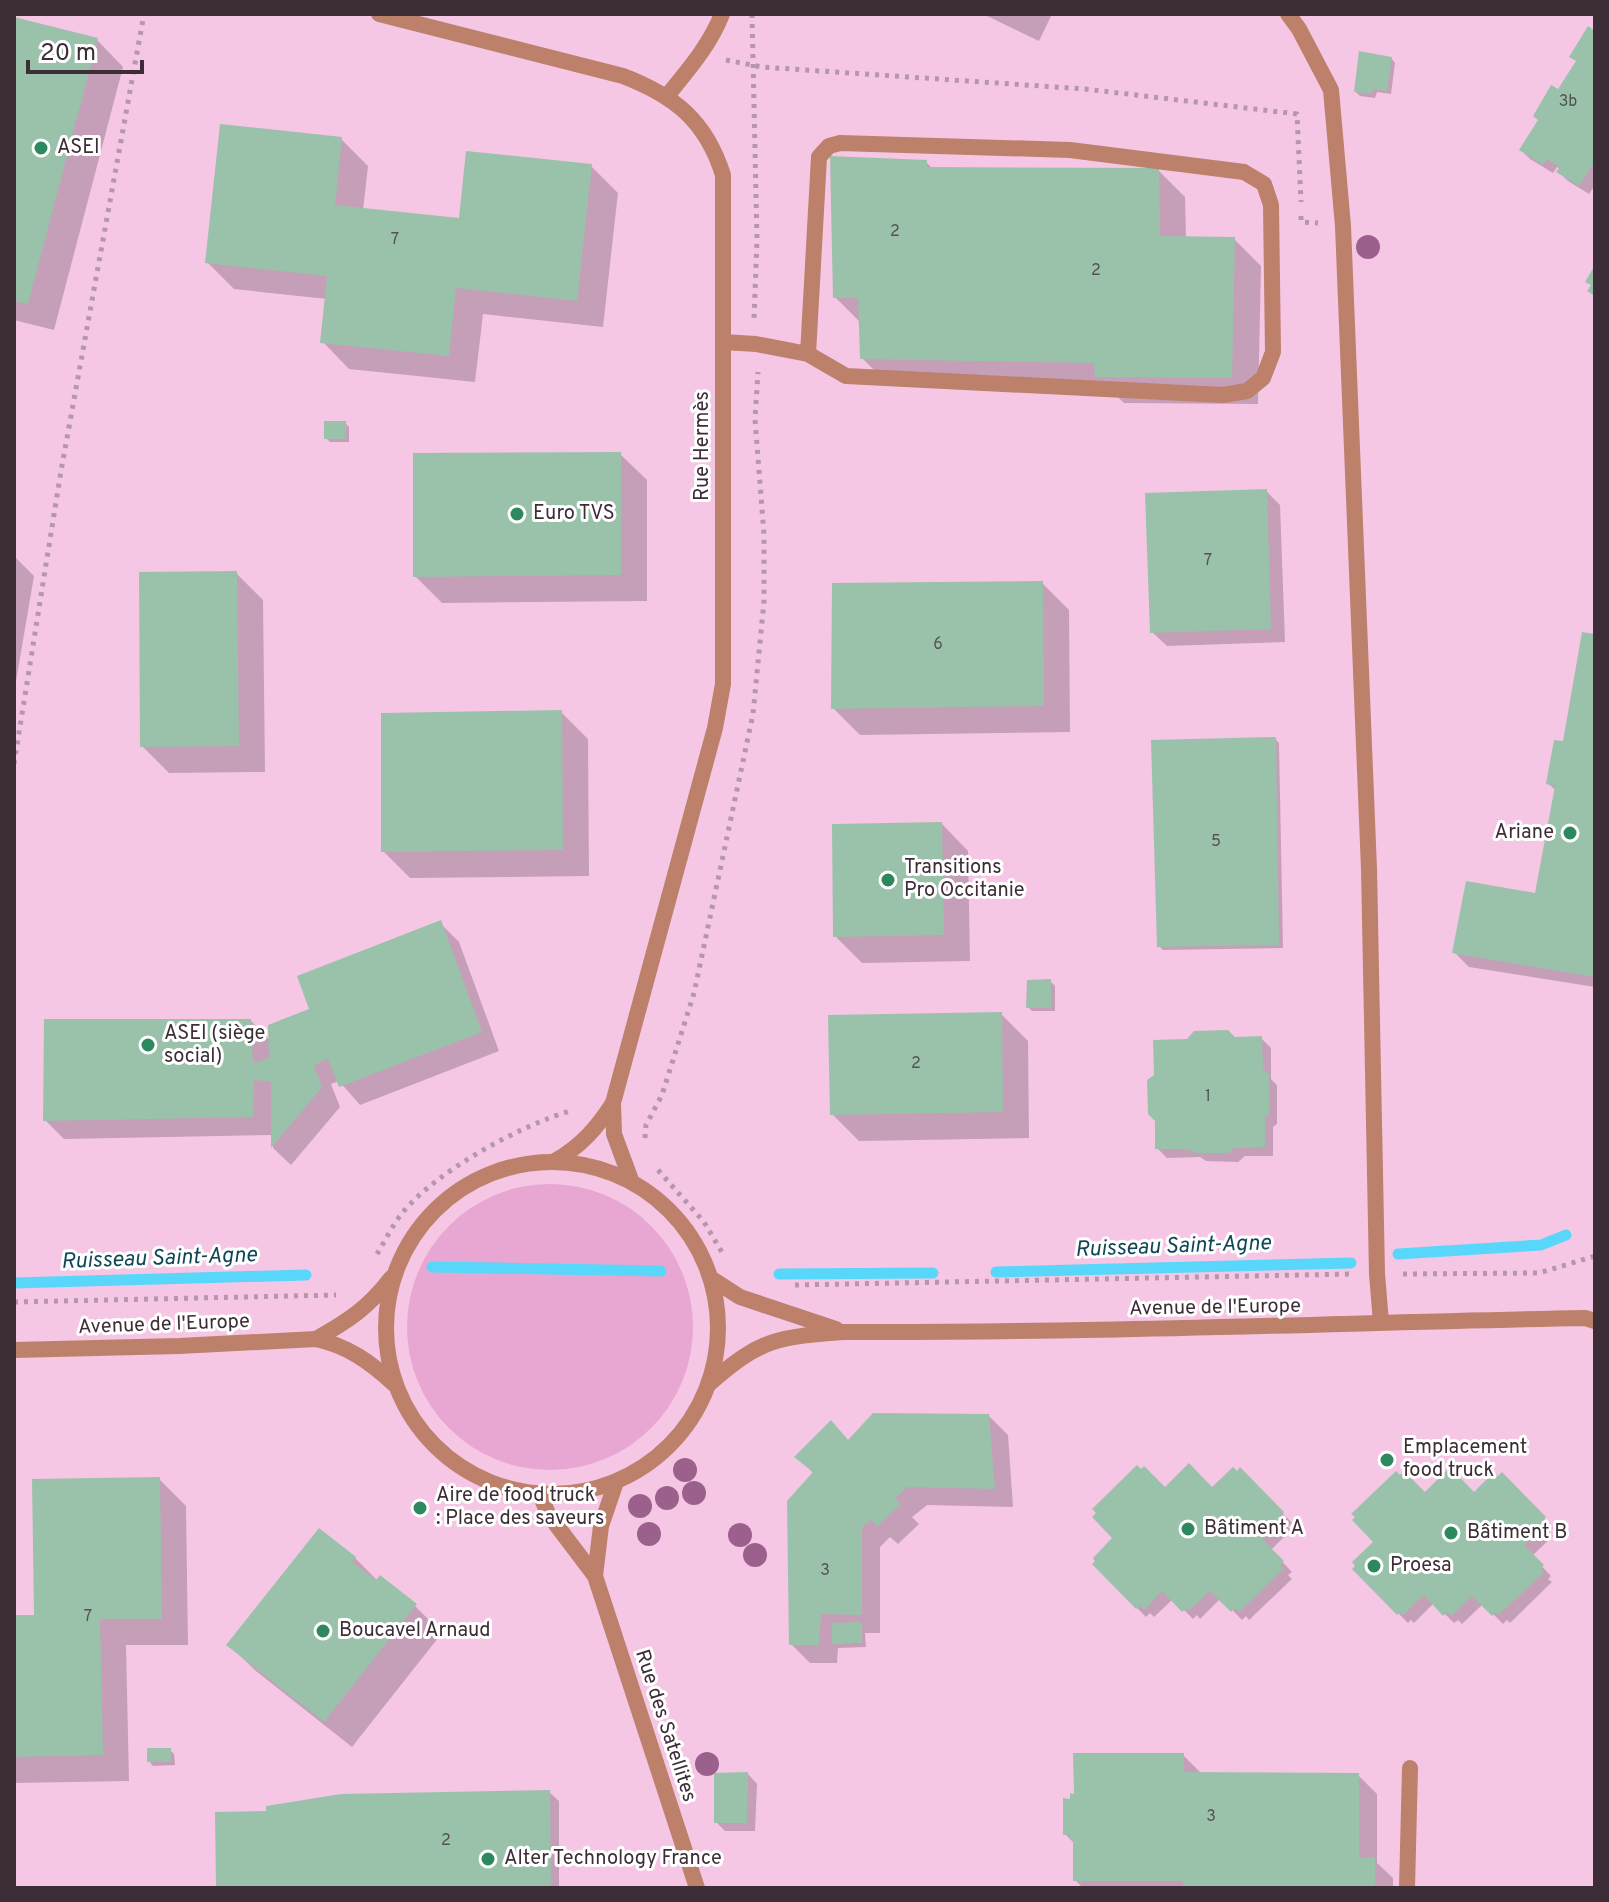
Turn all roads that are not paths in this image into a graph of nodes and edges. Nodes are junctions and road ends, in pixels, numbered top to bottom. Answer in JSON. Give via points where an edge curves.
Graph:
{"nodes":[{"id":1,"x":379,"y":14,"type":"edge"},
{"id":2,"x":722,"y":14,"type":"edge"},
{"id":3,"x":1288,"y":14,"type":"edge"},
{"id":4,"x":667,"y":96,"type":"junction"},
{"id":5,"x":723,"y":342,"type":"junction"},
{"id":6,"x":808,"y":354,"type":"junction"},
{"id":7,"x":610,"y":1108,"type":"junction"},
{"id":8,"x":555,"y":1161,"type":"junction"},
{"id":9,"x":631,"y":1180,"type":"junction"},
{"id":10,"x":393,"y":1275,"type":"junction"},
{"id":11,"x":712,"y":1279,"type":"junction"},
{"id":12,"x":1592,"y":1317,"type":"edge"},
{"id":13,"x":1381,"y":1322,"type":"junction"},
{"id":14,"x":845,"y":1332,"type":"junction"},
{"id":15,"x":316,"y":1339,"type":"junction"},
{"id":16,"x":14,"y":1350,"type":"edge"},
{"id":17,"x":709,"y":1384,"type":"junction"},
{"id":18,"x":394,"y":1385,"type":"junction"},
{"id":19,"x":616,"y":1482,"type":"junction"},
{"id":20,"x":540,"y":1494,"type":"junction"},
{"id":21,"x":595,"y":1576,"type":"junction"},
{"id":22,"x":1410,"y":1768,"type":"dead end"},
{"id":23,"x":697,"y":1888,"type":"edge"},
{"id":24,"x":1407,"y":1888,"type":"edge"}],
"edges":[{"from":1,"to":4,"type":"street","name":"Rue Hermès","via":[[623,76]]},
{"from":2,"to":4,"type":"street","via":[[699,56]]},
{"from":3,"to":13,"type":"street","via":[[1331,90],[1343,226]]},
{"from":4,"to":5,"type":"street","name":"Rue Hermès","via":[[703,131],[723,175]]},
{"from":5,"to":6,"type":"street"},
{"from":5,"to":7,"type":"street","name":"Rue Hermès","via":[[723,684]]},
{"from":6,"to":6,"type":"street","via":[[846,376],[1223,395],[1247,391],[1263,378],[1273,352],[1271,205],[1264,184],[1244,172],[1070,150],[829,146],[819,157]]},
{"from":7,"to":8,"type":"street","name":"Rue Hermès","via":[[574,1150]]},
{"from":7,"to":9,"type":"street","name":"Rue Hermès"},
{"from":8,"to":9,"type":"street"},
{"from":8,"to":10,"type":"street","via":[[503,1168],[455,1192],[418,1229]]},
{"from":9,"to":11,"type":"street","via":[[666,1206],[694,1240]]},
{"from":10,"to":15,"type":"street","name":"Avenue de l'Europe","via":[[354,1318]]},
{"from":10,"to":18,"type":"street","via":[[385,1330]]},
{"from":11,"to":14,"type":"street","name":"Avenue de l'Europe","via":[[740,1297]]},
{"from":11,"to":17,"type":"street","via":[[719,1332]]},
{"from":12,"to":13,"type":"street","name":"Avenue de l'Europe"},
{"from":13,"to":14,"type":"street","name":"Avenue de l'Europe"},
{"from":14,"to":17,"type":"street","name":"Avenue de l'Europe","via":[[787,1336],[761,1345]]},
{"from":15,"to":16,"type":"street","name":"Avenue de l'Europe"},
{"from":15,"to":18,"type":"street","name":"Avenue de l'Europe","via":[[357,1354]]},
{"from":17,"to":19,"type":"street","via":[[687,1425],[666,1448]]},
{"from":18,"to":20,"type":"street","via":[[411,1419],[436,1449],[466,1472],[502,1487]]},
{"from":19,"to":20,"type":"street","via":[[578,1493]]},
{"from":19,"to":21,"type":"street","name":"Rue des Satellites","via":[[601,1526]]},
{"from":20,"to":21,"type":"street","name":"Rue des Satellites","via":[[548,1514]]},
{"from":21,"to":23,"type":"street","name":"Rue des Satellites"},
{"from":22,"to":24,"type":"street"}]}
